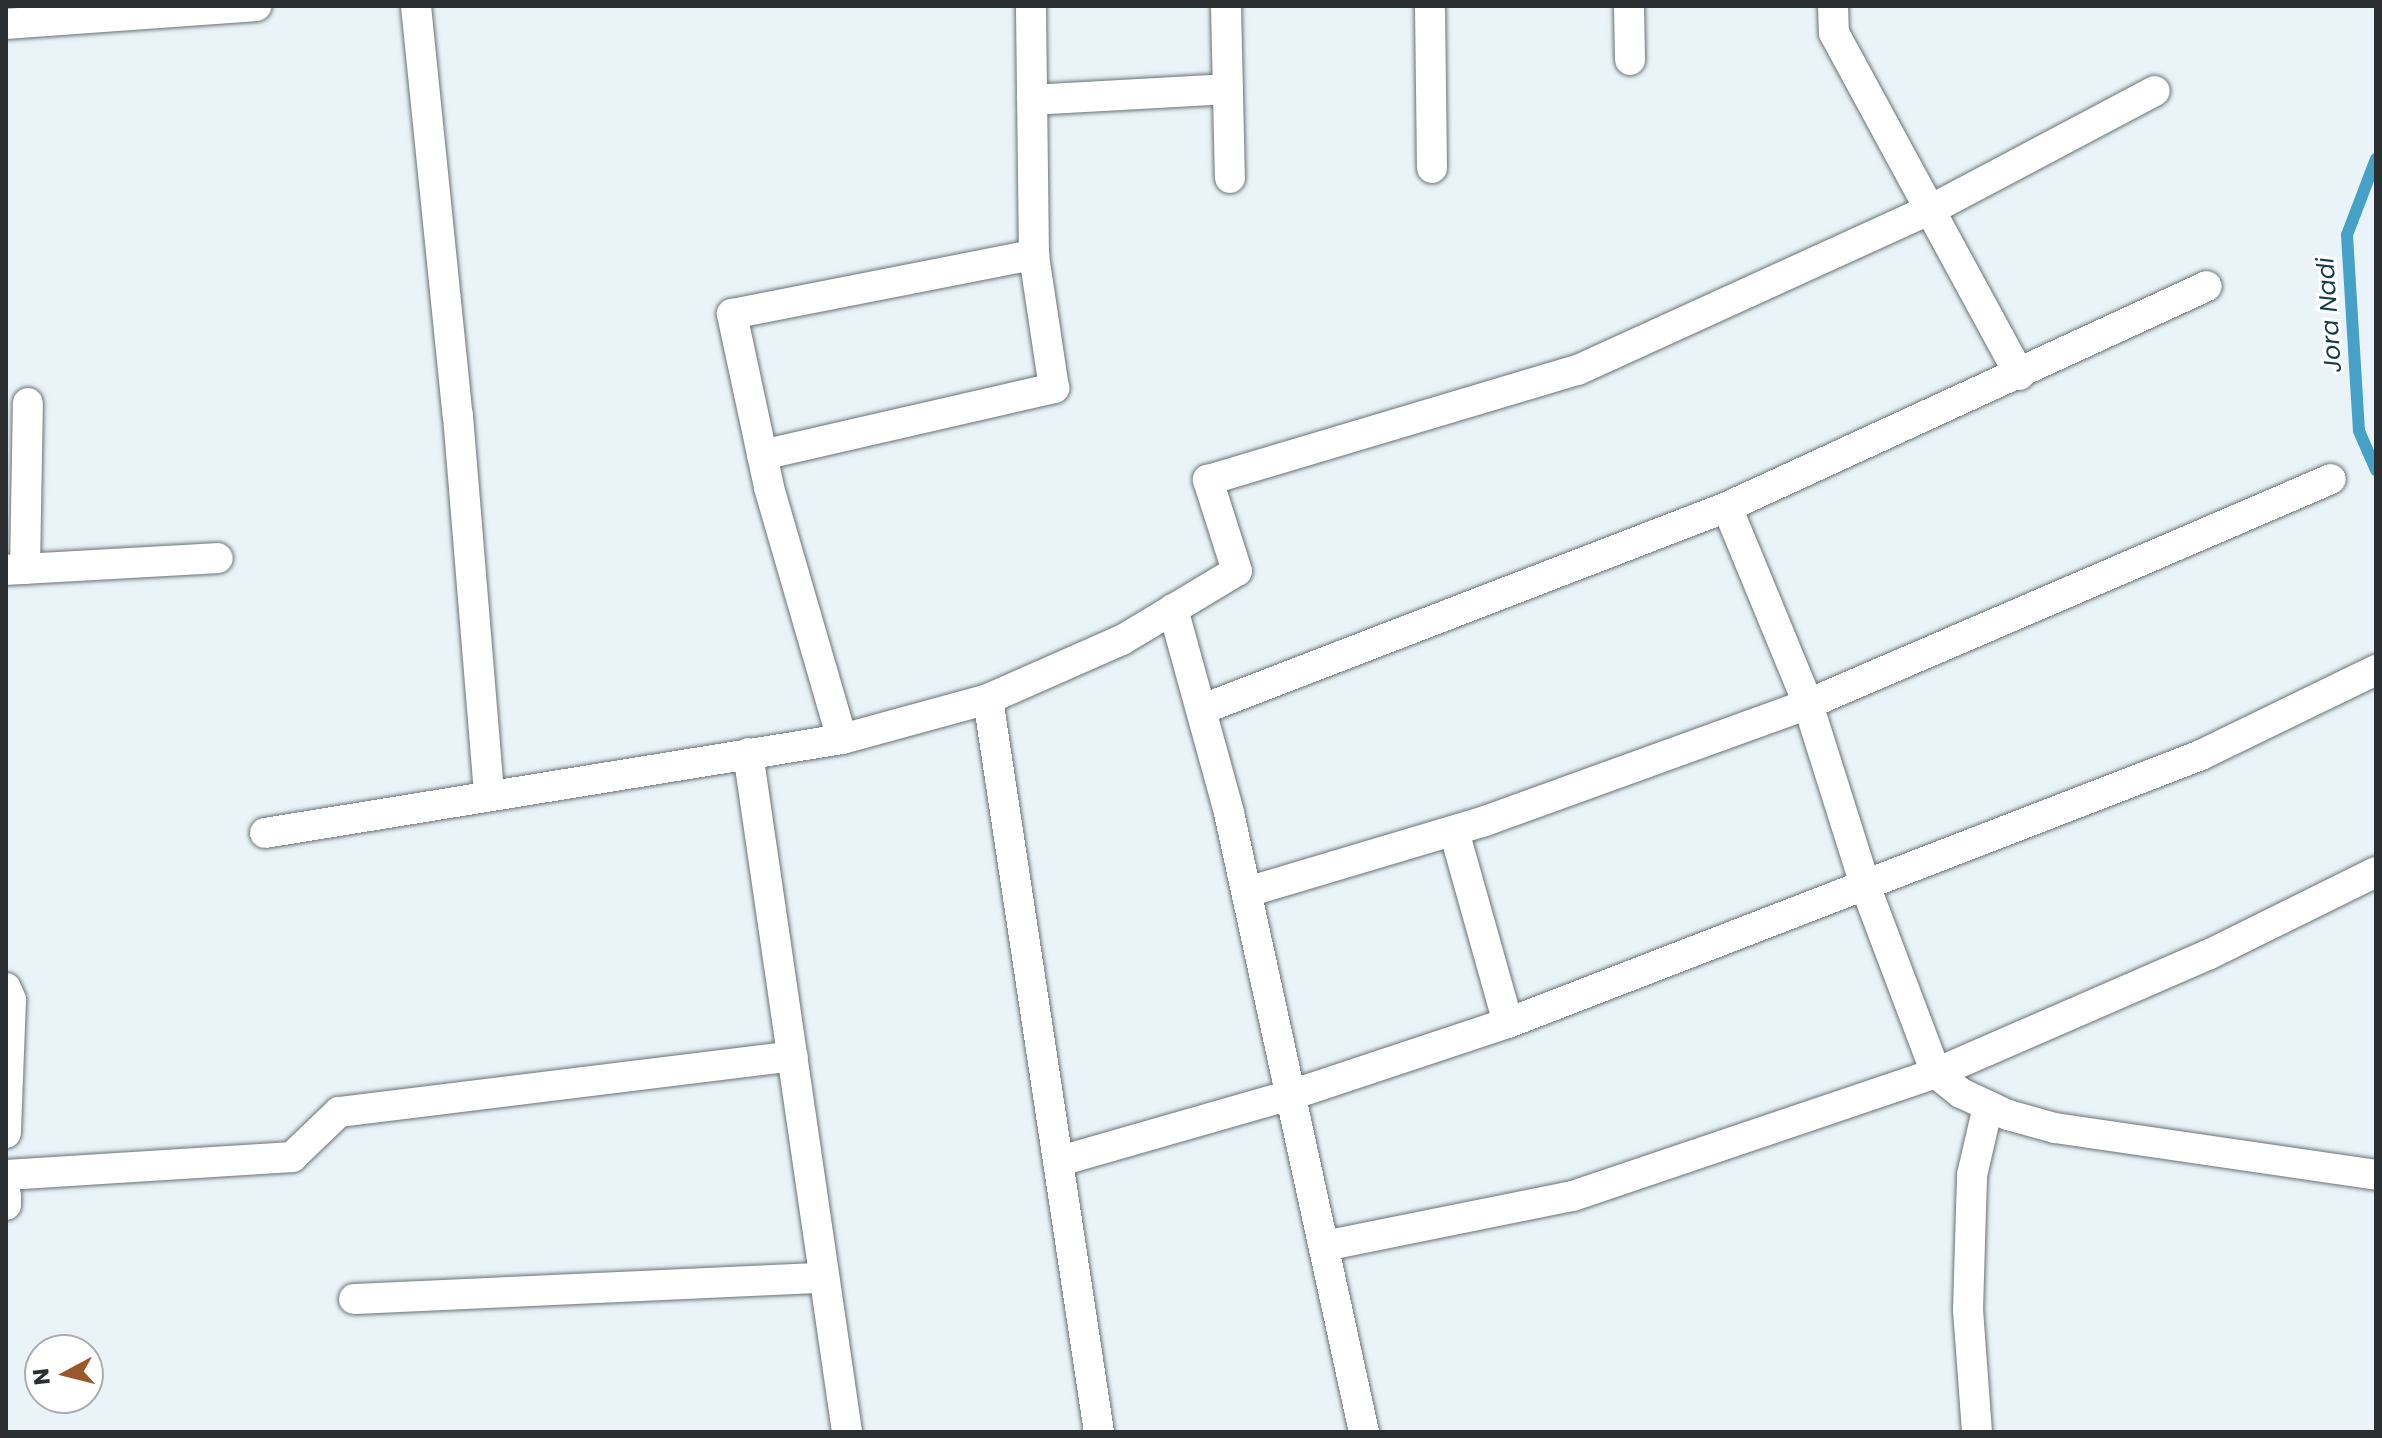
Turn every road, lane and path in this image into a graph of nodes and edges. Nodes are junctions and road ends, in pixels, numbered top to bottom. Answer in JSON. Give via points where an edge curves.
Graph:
{"nodes":[{"id":1,"x":256,"y":6,"type":"edge"},
{"id":2,"x":416,"y":6,"type":"edge"},
{"id":3,"x":1031,"y":6,"type":"edge"},
{"id":4,"x":1226,"y":6,"type":"edge"},
{"id":5,"x":1430,"y":6,"type":"edge"},
{"id":6,"x":1629,"y":6,"type":"edge"},
{"id":7,"x":1833,"y":6,"type":"edge"},
{"id":8,"x":6,"y":24,"type":"edge"},
{"id":9,"x":1630,"y":60,"type":"dead end"},
{"id":10,"x":1228,"y":89,"type":"junction"},
{"id":11,"x":2155,"y":91,"type":"dead end"},
{"id":12,"x":1032,"y":100,"type":"junction"},
{"id":13,"x":1432,"y":168,"type":"dead end"},
{"id":14,"x":1230,"y":178,"type":"dead end"},
{"id":15,"x":1932,"y":209,"type":"junction"},
{"id":16,"x":1034,"y":255,"type":"junction"},
{"id":17,"x":2207,"y":286,"type":"dead end"},
{"id":18,"x":2020,"y":375,"type":"junction"},
{"id":19,"x":28,"y":403,"type":"dead end"},
{"id":20,"x":762,"y":455,"type":"junction"},
{"id":21,"x":2331,"y":479,"type":"dead end"},
{"id":22,"x":1727,"y":507,"type":"junction"},
{"id":23,"x":218,"y":558,"type":"dead end"},
{"id":24,"x":15,"y":570,"type":"edge"},
{"id":25,"x":1173,"y":609,"type":"junction"},
{"id":26,"x":2376,"y":670,"type":"edge"},
{"id":27,"x":988,"y":699,"type":"junction"},
{"id":28,"x":1808,"y":704,"type":"junction"},
{"id":29,"x":1203,"y":709,"type":"junction"},
{"id":30,"x":842,"y":739,"type":"junction"},
{"id":31,"x":748,"y":753,"type":"junction"},
{"id":32,"x":489,"y":794,"type":"junction"},
{"id":33,"x":1454,"y":831,"type":"junction"},
{"id":34,"x":265,"y":833,"type":"dead end"},
{"id":35,"x":2376,"y":872,"type":"edge"},
{"id":36,"x":1866,"y":888,"type":"junction"},
{"id":37,"x":1247,"y":892,"type":"junction"},
{"id":38,"x":6,"y":988,"type":"edge"},
{"id":39,"x":1508,"y":1023,"type":"junction"},
{"id":40,"x":793,"y":1056,"type":"junction"},
{"id":41,"x":1936,"y":1073,"type":"junction"},
{"id":42,"x":1294,"y":1094,"type":"junction"},
{"id":43,"x":1988,"y":1106,"type":"junction"},
{"id":44,"x":6,"y":1133,"type":"edge"},
{"id":45,"x":1060,"y":1161,"type":"junction"},
{"id":46,"x":6,"y":1175,"type":"edge"},
{"id":47,"x":2376,"y":1175,"type":"edge"},
{"id":48,"x":6,"y":1195,"type":"edge"},
{"id":49,"x":6,"y":1205,"type":"edge"},
{"id":50,"x":1324,"y":1246,"type":"junction"},
{"id":51,"x":824,"y":1278,"type":"junction"},
{"id":52,"x":354,"y":1299,"type":"dead end"},
{"id":53,"x":847,"y":1432,"type":"edge"},
{"id":54,"x":1099,"y":1432,"type":"edge"},
{"id":55,"x":1364,"y":1432,"type":"edge"},
{"id":56,"x":1977,"y":1432,"type":"edge"}],
"edges":[{"from":1,"to":8,"type":"street"},
{"from":2,"to":32,"type":"street","via":[[458,416]]},
{"from":3,"to":12,"type":"street"},
{"from":4,"to":10,"type":"street"},
{"from":5,"to":13,"type":"street"},
{"from":6,"to":9,"type":"street"},
{"from":7,"to":15,"type":"street","via":[[1834,33]]},
{"from":10,"to":12,"type":"street"},
{"from":10,"to":14,"type":"street"},
{"from":11,"to":15,"type":"street"},
{"from":12,"to":16,"type":"street"},
{"from":15,"to":18,"type":"street"},
{"from":15,"to":25,"type":"street","via":[[1578,370],[1208,480],[1237,571]]},
{"from":16,"to":20,"type":"street","via":[[1054,388]]},
{"from":16,"to":20,"type":"street","via":[[732,314]]},
{"from":17,"to":18,"type":"street"},
{"from":18,"to":22,"type":"street"},
{"from":19,"to":24,"type":"street"},
{"from":20,"to":30,"type":"street"},
{"from":21,"to":28,"type":"street"},
{"from":22,"to":28,"type":"street"},
{"from":22,"to":29,"type":"street"},
{"from":23,"to":24,"type":"street"},
{"from":25,"to":27,"type":"street","via":[[1122,640]]},
{"from":25,"to":29,"type":"street"},
{"from":26,"to":36,"type":"street","via":[[2201,755]]},
{"from":27,"to":30,"type":"street"},
{"from":27,"to":45,"type":"street"},
{"from":28,"to":33,"type":"street"},
{"from":28,"to":36,"type":"street"},
{"from":29,"to":37,"type":"street"},
{"from":30,"to":31,"type":"street"},
{"from":31,"to":32,"type":"street"},
{"from":31,"to":40,"type":"street"},
{"from":32,"to":34,"type":"street"},
{"from":33,"to":37,"type":"street"},
{"from":33,"to":39,"type":"street"},
{"from":35,"to":41,"type":"street","via":[[2208,955]]},
{"from":36,"to":39,"type":"street"},
{"from":36,"to":41,"type":"street"},
{"from":37,"to":42,"type":"street"},
{"from":38,"to":44,"type":"street","via":[[11,1000]]},
{"from":39,"to":42,"type":"street"},
{"from":40,"to":46,"type":"street","via":[[339,1112],[292,1157]]},
{"from":40,"to":51,"type":"street"},
{"from":41,"to":43,"type":"street"},
{"from":41,"to":50,"type":"street","via":[[1573,1196]]},
{"from":42,"to":45,"type":"street"},
{"from":42,"to":50,"type":"street"},
{"from":43,"to":47,"type":"street","via":[[2055,1128]]},
{"from":43,"to":56,"type":"street","via":[[1972,1175],[1968,1310]]},
{"from":45,"to":54,"type":"street"},
{"from":48,"to":49,"type":"street"},
{"from":50,"to":55,"type":"street"},
{"from":51,"to":52,"type":"street"},
{"from":51,"to":53,"type":"street"}]}
